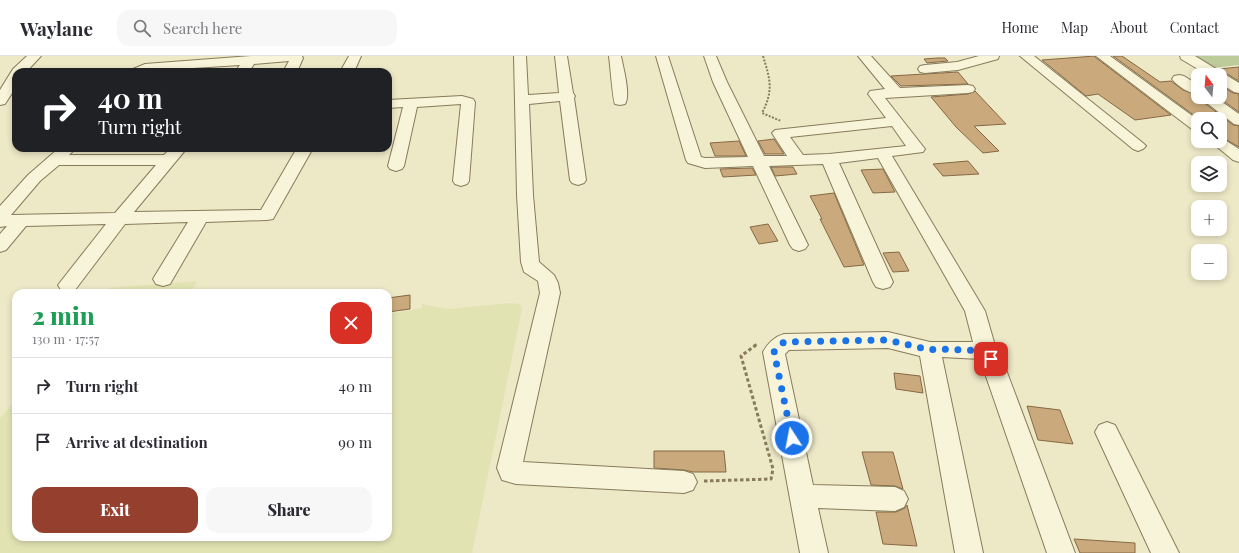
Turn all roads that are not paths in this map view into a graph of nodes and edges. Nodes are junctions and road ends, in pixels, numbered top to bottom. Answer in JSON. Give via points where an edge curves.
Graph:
{"nodes":[{"id":1,"x":35,"y":56,"type":"edge"},
{"id":2,"x":355,"y":56,"type":"edge"},
{"id":3,"x":520,"y":56,"type":"edge"},
{"id":4,"x":561,"y":56,"type":"edge"},
{"id":5,"x":615,"y":56,"type":"edge"},
{"id":6,"x":662,"y":56,"type":"edge"},
{"id":7,"x":710,"y":56,"type":"edge"},
{"id":8,"x":864,"y":56,"type":"edge"},
{"id":9,"x":993,"y":56,"type":"edge"},
{"id":10,"x":1025,"y":56,"type":"edge"},
{"id":11,"x":1046,"y":56,"type":"edge"},
{"id":12,"x":1102,"y":56,"type":"edge"},
{"id":13,"x":1186,"y":56,"type":"edge"},
{"id":14,"x":250,"y":60,"type":"junction"},
{"id":15,"x":22,"y":68,"type":"edge"},
{"id":16,"x":145,"y":68,"type":"edge"},
{"id":17,"x":245,"y":68,"type":"edge"},
{"id":18,"x":292,"y":68,"type":"edge"},
{"id":19,"x":348,"y":68,"type":"edge"},
{"id":20,"x":1205,"y":68,"type":"edge"},
{"id":21,"x":1180,"y":79,"type":"dead end"},
{"id":22,"x":12,"y":82,"type":"edge"},
{"id":23,"x":1191,"y":87,"type":"edge"},
{"id":24,"x":968,"y":89,"type":"dead end"},
{"id":25,"x":945,"y":90,"type":"junction"},
{"id":26,"x":896,"y":93,"type":"junction"},
{"id":27,"x":568,"y":96,"type":"junction"},
{"id":28,"x":522,"y":100,"type":"junction"},
{"id":29,"x":0,"y":101,"type":"edge"},
{"id":30,"x":620,"y":101,"type":"dead end"},
{"id":31,"x":412,"y":103,"type":"junction"},
{"id":32,"x":392,"y":104,"type":"edge"},
{"id":33,"x":1216,"y":104,"type":"edge"},
{"id":34,"x":897,"y":121,"type":"junction"},
{"id":35,"x":1191,"y":121,"type":"edge"},
{"id":36,"x":1239,"y":121,"type":"edge"},
{"id":37,"x":1138,"y":146,"type":"dead end"},
{"id":38,"x":1227,"y":148,"type":"edge"},
{"id":39,"x":64,"y":152,"type":"edge"},
{"id":40,"x":175,"y":152,"type":"edge"},
{"id":41,"x":303,"y":152,"type":"edge"},
{"id":42,"x":883,"y":154,"type":"junction"},
{"id":43,"x":1239,"y":157,"type":"edge"},
{"id":44,"x":829,"y":159,"type":"junction"},
{"id":45,"x":55,"y":160,"type":"junction"},
{"id":46,"x":167,"y":160,"type":"junction"},
{"id":47,"x":798,"y":160,"type":"junction"},
{"id":48,"x":759,"y":161,"type":"junction"},
{"id":49,"x":396,"y":166,"type":"dead end"},
{"id":50,"x":578,"y":180,"type":"dead end"},
{"id":51,"x":460,"y":181,"type":"dead end"},
{"id":52,"x":0,"y":217,"type":"edge"},
{"id":53,"x":200,"y":217,"type":"junction"},
{"id":54,"x":119,"y":219,"type":"junction"},
{"id":55,"x":21,"y":221,"type":"junction"},
{"id":56,"x":0,"y":222,"type":"edge"},
{"id":57,"x":799,"y":245,"type":"dead end"},
{"id":58,"x":0,"y":246,"type":"edge"},
{"id":59,"x":163,"y":278,"type":"dead end"},
{"id":60,"x":883,"y":282,"type":"dead end"},
{"id":61,"x":68,"y":285,"type":"dead end"},
{"id":62,"x":930,"y":350,"type":"junction"},
{"id":63,"x":986,"y":351,"type":"junction"},
{"id":64,"x":1107,"y":432,"type":"dead end"},
{"id":65,"x":684,"y":482,"type":"road end"},
{"id":66,"x":803,"y":496,"type":"junction"},
{"id":67,"x":895,"y":499,"type":"dead end"},
{"id":68,"x":814,"y":553,"type":"edge"},
{"id":69,"x":969,"y":553,"type":"edge"},
{"id":70,"x":1061,"y":553,"type":"edge"},
{"id":71,"x":1165,"y":553,"type":"edge"}],
"edges":[{"from":1,"to":15,"type":"street"},
{"from":2,"to":19,"type":"street"},
{"from":3,"to":28,"type":"street"},
{"from":4,"to":27,"type":"street"},
{"from":5,"to":30,"type":"street"},
{"from":6,"to":48,"type":"street","via":[[694,160],[705,163]]},
{"from":7,"to":48,"type":"street"},
{"from":8,"to":26,"type":"street"},
{"from":9,"to":25,"type":"street","via":[[958,66],[921,65]]},
{"from":10,"to":11,"type":"street"},
{"from":10,"to":37,"type":"street"},
{"from":12,"to":35,"type":"street"},
{"from":13,"to":20,"type":"street"},
{"from":14,"to":16,"type":"street"},
{"from":14,"to":17,"type":"street"},
{"from":14,"to":18,"type":"street","via":[[297,58]]},
{"from":21,"to":23,"type":"street"},
{"from":22,"to":29,"type":"street"},
{"from":24,"to":25,"type":"street"},
{"from":25,"to":26,"type":"street"},
{"from":26,"to":34,"type":"street","via":[[875,94]]},
{"from":27,"to":28,"type":"street"},
{"from":27,"to":50,"type":"street"},
{"from":28,"to":65,"type":"street","via":[[530,262],[531,267],[546,276],[550,293],[509,468],[511,472],[516,473]]},
{"from":31,"to":32,"type":"street"},
{"from":31,"to":49,"type":"street"},
{"from":31,"to":51,"type":"street","via":[[462,100],[468,102]]},
{"from":33,"to":36,"type":"street"},
{"from":34,"to":42,"type":"street","via":[[917,149]]},
{"from":34,"to":47,"type":"street","via":[[780,133]]},
{"from":38,"to":43,"type":"street"},
{"from":39,"to":45,"type":"street"},
{"from":40,"to":46,"type":"street"},
{"from":41,"to":53,"type":"street","via":[[267,215]]},
{"from":42,"to":44,"type":"street"},
{"from":42,"to":63,"type":"street","via":[[975,311]]},
{"from":44,"to":47,"type":"street"},
{"from":44,"to":60,"type":"street"},
{"from":45,"to":46,"type":"street"},
{"from":45,"to":52,"type":"street","via":[[34,178]]},
{"from":46,"to":54,"type":"street"},
{"from":47,"to":48,"type":"street"},
{"from":48,"to":57,"type":"street"},
{"from":53,"to":54,"type":"street"},
{"from":53,"to":59,"type":"street"},
{"from":54,"to":55,"type":"street"},
{"from":54,"to":61,"type":"street"},
{"from":55,"to":56,"type":"street"},
{"from":55,"to":58,"type":"street"},
{"from":62,"to":63,"type":"street"},
{"from":62,"to":66,"type":"street","via":[[888,340],[784,342],[774,352]]},
{"from":62,"to":69,"type":"street"},
{"from":63,"to":70,"type":"street"},
{"from":64,"to":71,"type":"street"},
{"from":66,"to":67,"type":"street"},
{"from":66,"to":68,"type":"street"}]}
